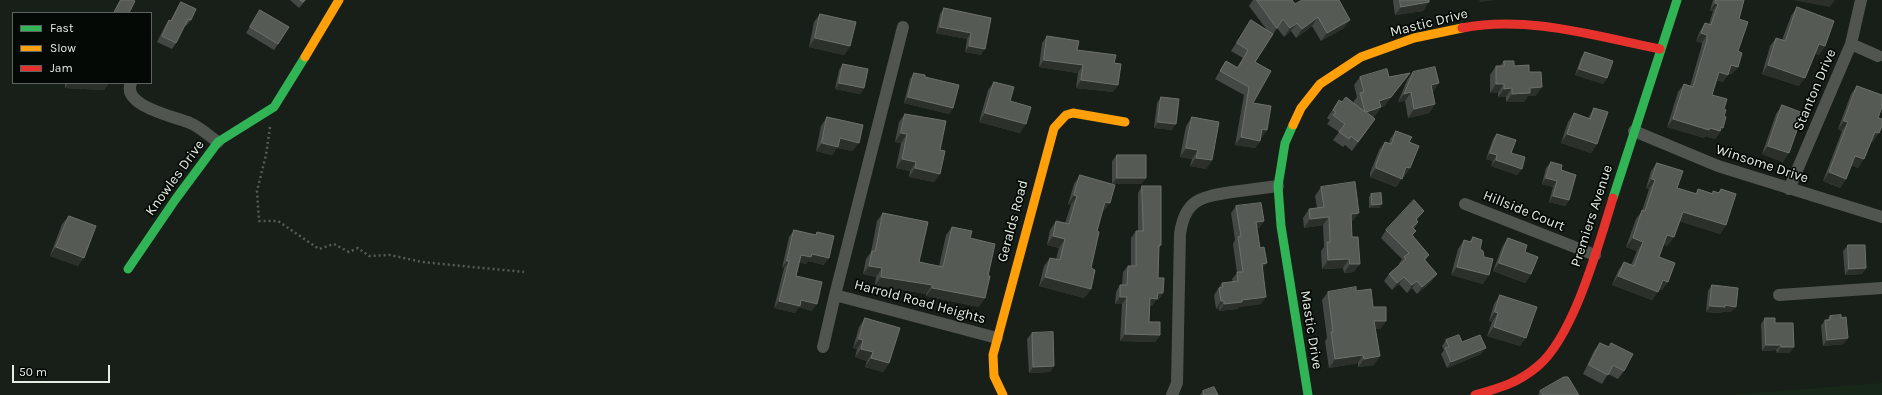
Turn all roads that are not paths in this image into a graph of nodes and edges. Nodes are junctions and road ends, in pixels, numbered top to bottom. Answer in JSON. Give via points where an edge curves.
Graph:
{"nodes":[{"id":1,"x":339,"y":0,"type":"edge"},
{"id":2,"x":1678,"y":0,"type":"edge"},
{"id":3,"x":1861,"y":0,"type":"edge"},
{"id":4,"x":903,"y":27,"type":"dead end"},
{"id":5,"x":1851,"y":44,"type":"junction"},
{"id":6,"x":1660,"y":50,"type":"junction"},
{"id":7,"x":1878,"y":56,"type":"dead end"},
{"id":8,"x":130,"y":84,"type":"edge"},
{"id":9,"x":1125,"y":122,"type":"dead end"},
{"id":10,"x":1634,"y":131,"type":"junction"},
{"id":11,"x":218,"y":142,"type":"junction"},
{"id":12,"x":1278,"y":186,"type":"junction"},
{"id":13,"x":1790,"y":189,"type":"junction"},
{"id":14,"x":1465,"y":204,"type":"dead end"},
{"id":15,"x":1882,"y":217,"type":"edge"},
{"id":16,"x":1595,"y":255,"type":"junction"},
{"id":17,"x":128,"y":269,"type":"dead end"},
{"id":18,"x":1882,"y":288,"type":"edge"},
{"id":19,"x":835,"y":295,"type":"junction"},
{"id":20,"x":1779,"y":295,"type":"dead end"},
{"id":21,"x":997,"y":338,"type":"junction"},
{"id":22,"x":823,"y":348,"type":"dead end"},
{"id":23,"x":1510,"y":391,"type":"edge"},
{"id":24,"x":1003,"y":395,"type":"edge"},
{"id":25,"x":1172,"y":395,"type":"edge"},
{"id":26,"x":1308,"y":395,"type":"edge"},
{"id":27,"x":1475,"y":395,"type":"edge"}],
"edges":[{"from":1,"to":11,"type":"street","name":"Knowles Drive","via":[[274,107]]},
{"from":2,"to":6,"type":"street","name":"Premiers Avenue"},
{"from":3,"to":5,"type":"street","name":"Stanton Drive"},
{"from":4,"to":19,"type":"street"},
{"from":5,"to":7,"type":"street"},
{"from":5,"to":13,"type":"street","name":"Stanton Drive"},
{"from":6,"to":10,"type":"street","name":"Premiers Avenue"},
{"from":6,"to":12,"type":"street","name":"Mastic Drive","via":[[1543,25],[1475,26],[1414,38],[1361,57],[1320,84],[1301,108],[1285,143]]},
{"from":8,"to":11,"type":"street","via":[[132,95],[138,102],[191,123]]},
{"from":9,"to":21,"type":"street","name":"Geralds Road","via":[[1073,113],[1066,115],[1054,128]]},
{"from":10,"to":13,"type":"street","name":"Winsome Drive","via":[[1718,166]]},
{"from":10,"to":16,"type":"street","name":"Premiers Avenue"},
{"from":11,"to":17,"type":"street","name":"Knowles Drive"},
{"from":12,"to":25,"type":"street","via":[[1207,196],[1196,201],[1186,212],[1180,234],[1177,383]]},
{"from":12,"to":26,"type":"street","name":"Mastic Drive","via":[[1281,226]]},
{"from":13,"to":15,"type":"street","name":"Winsome Drive"},
{"from":14,"to":16,"type":"street","name":"Hillside Court"},
{"from":16,"to":23,"type":"street","name":"Premiers Avenue","via":[[1569,322],[1551,352]]},
{"from":18,"to":20,"type":"street"},
{"from":19,"to":21,"type":"street","name":"Harrold Road Heights"},
{"from":19,"to":22,"type":"street"},
{"from":21,"to":24,"type":"street","name":"Geralds Road","via":[[992,367],[998,388]]},
{"from":23,"to":27,"type":"street","name":"Premiers Avenue"}]}
